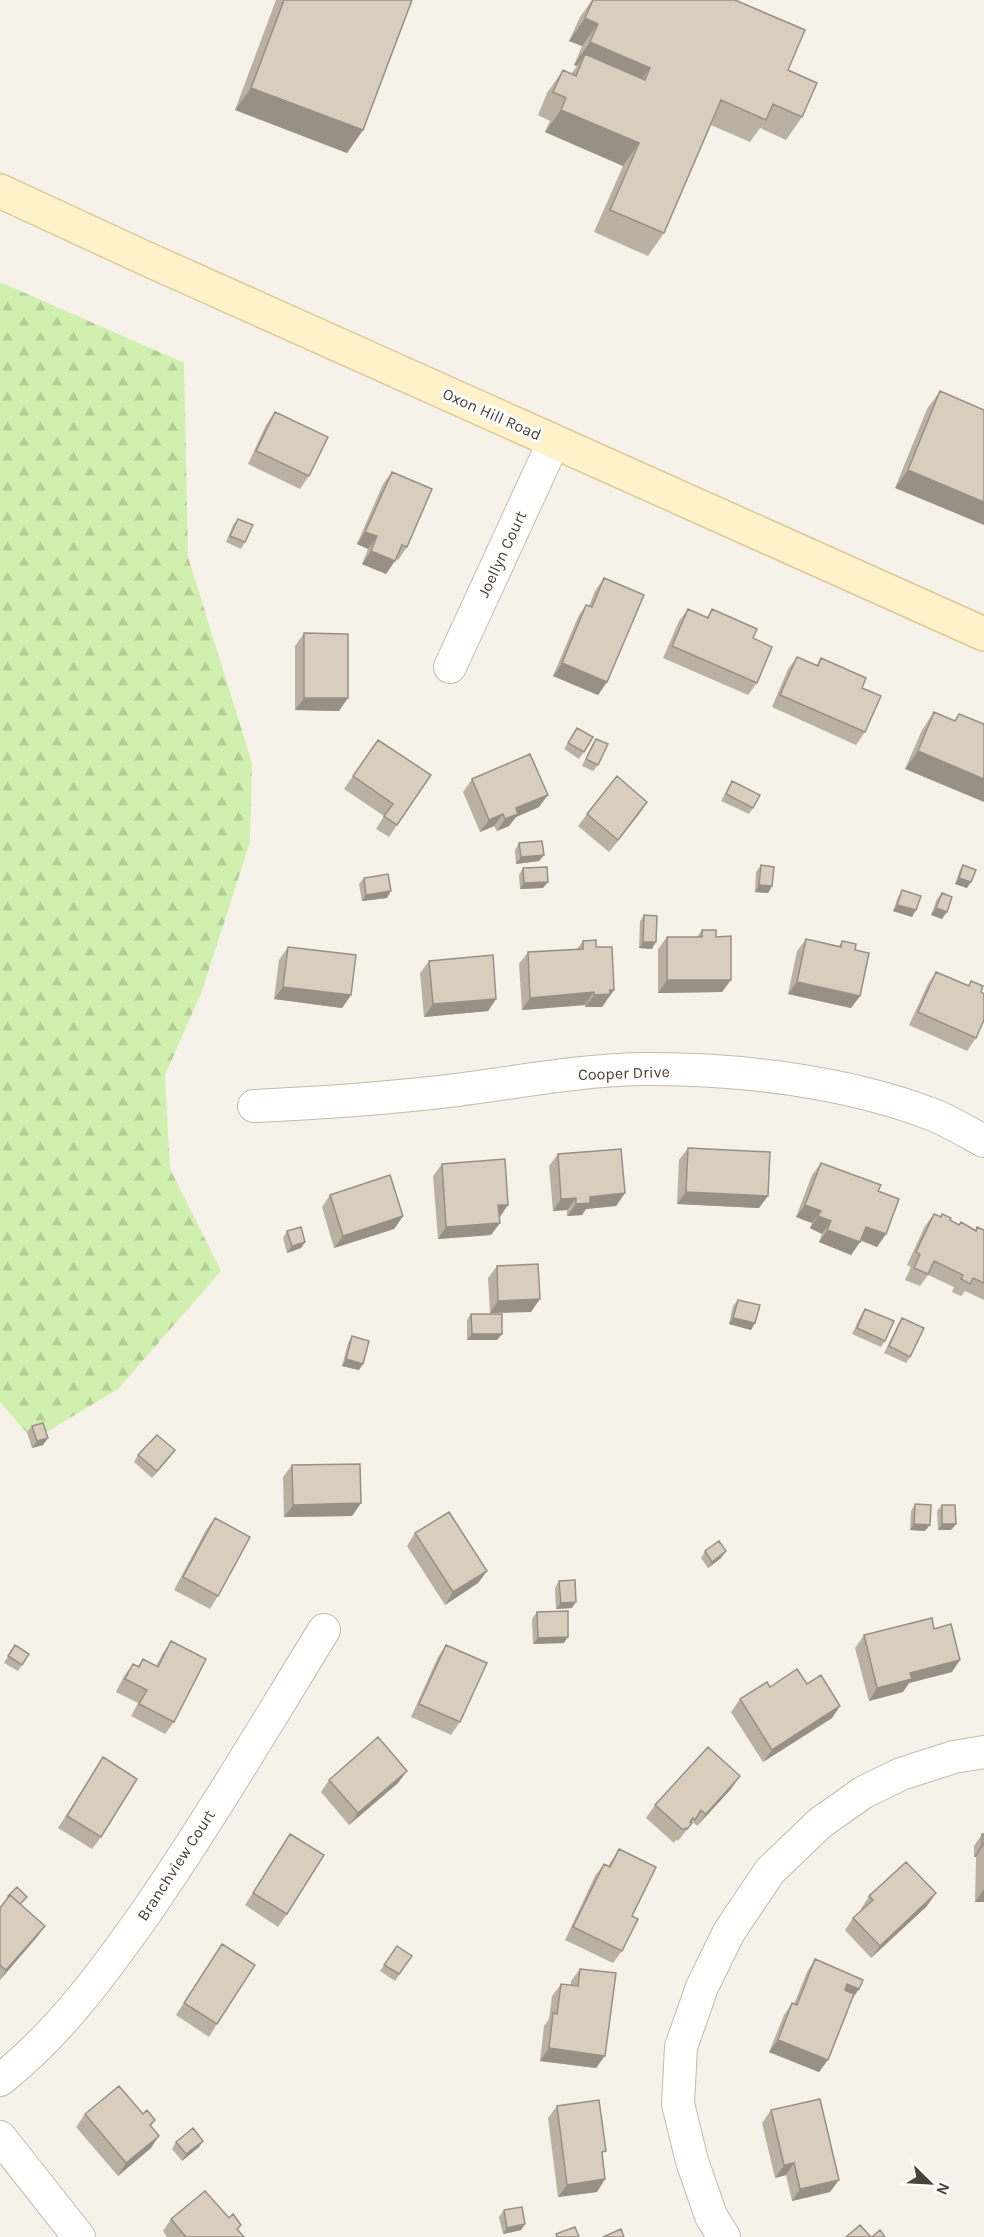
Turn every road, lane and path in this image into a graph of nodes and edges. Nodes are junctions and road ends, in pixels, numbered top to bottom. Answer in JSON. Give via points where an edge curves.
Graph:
{"nodes":[{"id":1,"x":0,"y":191,"type":"edge"},
{"id":2,"x":554,"y":441,"type":"junction"},
{"id":3,"x":984,"y":634,"type":"edge"},
{"id":4,"x":450,"y":667,"type":"dead end"},
{"id":5,"x":254,"y":1107,"type":"dead end"},
{"id":6,"x":984,"y":1141,"type":"edge"},
{"id":7,"x":324,"y":1630,"type":"dead end"},
{"id":8,"x":984,"y":1752,"type":"edge"},
{"id":9,"x":0,"y":2080,"type":"edge"},
{"id":10,"x":0,"y":2137,"type":"edge"},
{"id":11,"x":79,"y":2237,"type":"edge"},
{"id":12,"x":724,"y":2237,"type":"edge"}],
"edges":[{"from":1,"to":2,"type":"main road","name":"Oxon Hill Road"},
{"from":2,"to":3,"type":"main road","name":"Oxon Hill Road"},
{"from":2,"to":4,"type":"street","name":"Joellyn Court"},
{"from":5,"to":6,"type":"street","name":"Cooper Drive","via":[[641,1069],[712,1071],[842,1088],[933,1115]]},
{"from":7,"to":9,"type":"street","name":"Branchview Court","via":[[178,1866],[130,1935],[85,1994]]},
{"from":8,"to":12,"type":"street","via":[[901,1774],[864,1792],[820,1823],[770,1871],[729,1932],[702,1987],[681,2047],[678,2104],[711,2216]]},
{"from":10,"to":11,"type":"street"}]}
